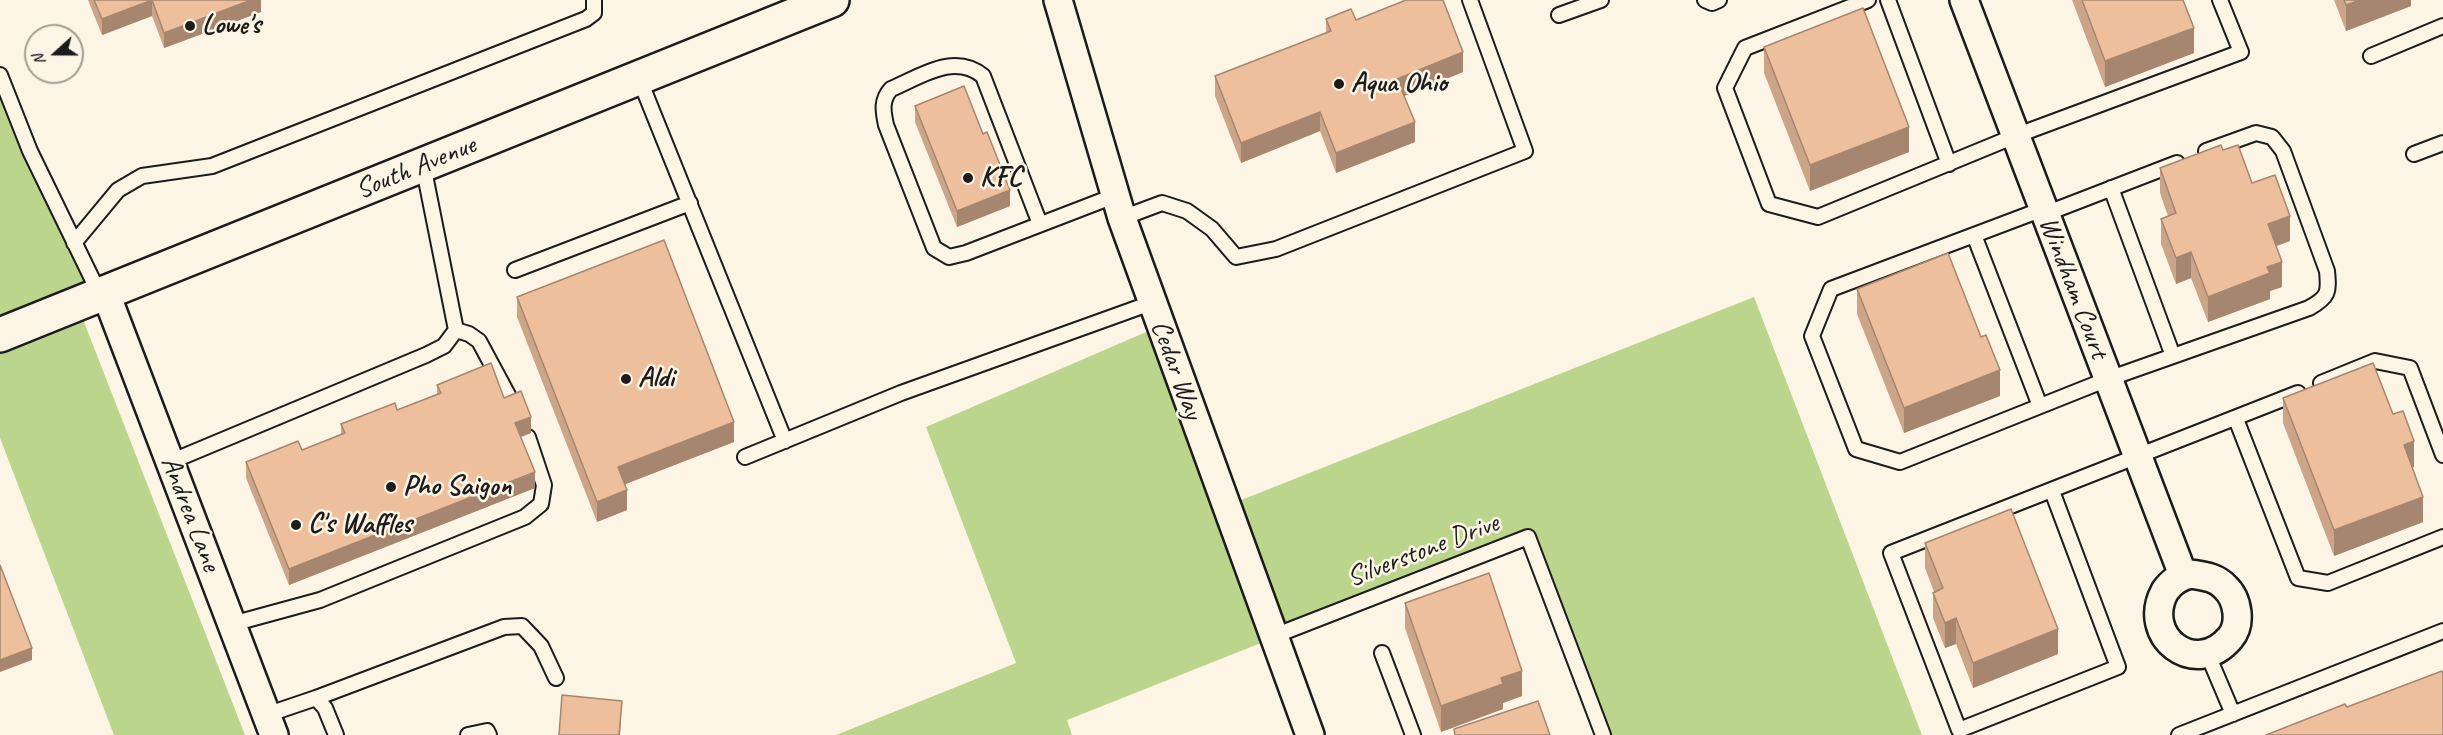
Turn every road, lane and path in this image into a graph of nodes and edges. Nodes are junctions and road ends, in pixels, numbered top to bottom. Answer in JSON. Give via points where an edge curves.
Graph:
{"nodes":[{"id":1,"x":594,"y":0,"type":"edge"},
{"id":2,"x":832,"y":0,"type":"edge"},
{"id":3,"x":1058,"y":0,"type":"edge"},
{"id":4,"x":1470,"y":0,"type":"edge"},
{"id":5,"x":1601,"y":0,"type":"edge"},
{"id":6,"x":1705,"y":0,"type":"edge"},
{"id":7,"x":1719,"y":0,"type":"edge"},
{"id":8,"x":1868,"y":0,"type":"edge"},
{"id":9,"x":1888,"y":0,"type":"edge"},
{"id":10,"x":1964,"y":0,"type":"edge"},
{"id":11,"x":2220,"y":0,"type":"edge"},
{"id":12,"x":1559,"y":15,"type":"dead end"},
{"id":13,"x":2443,"y":26,"type":"edge"},
{"id":14,"x":2371,"y":56,"type":"dead end"},
{"id":15,"x":0,"y":75,"type":"edge"},
{"id":16,"x":639,"y":78,"type":"junction"},
{"id":17,"x":2016,"y":136,"type":"junction"},
{"id":18,"x":2443,"y":143,"type":"edge"},
{"id":19,"x":2414,"y":154,"type":"dead end"},
{"id":20,"x":1949,"y":164,"type":"junction"},
{"id":21,"x":423,"y":165,"type":"junction"},
{"id":22,"x":2110,"y":188,"type":"junction"},
{"id":23,"x":690,"y":203,"type":"junction"},
{"id":24,"x":1118,"y":207,"type":"junction"},
{"id":25,"x":2044,"y":211,"type":"junction"},
{"id":26,"x":1040,"y":224,"type":"junction"},
{"id":27,"x":1974,"y":235,"type":"junction"},
{"id":28,"x":74,"y":243,"type":"junction"},
{"id":29,"x":515,"y":270,"type":"dead end"},
{"id":30,"x":103,"y":294,"type":"junction"},
{"id":31,"x":1151,"y":303,"type":"junction"},
{"id":32,"x":456,"y":330,"type":"junction"},
{"id":33,"x":0,"y":335,"type":"edge"},
{"id":34,"x":2173,"y":356,"type":"junction"},
{"id":35,"x":2108,"y":379,"type":"junction"},
{"id":36,"x":2040,"y":406,"type":"junction"},
{"id":37,"x":515,"y":408,"type":"edge"},
{"id":38,"x":2236,"y":419,"type":"junction"},
{"id":39,"x":528,"y":437,"type":"edge"},
{"id":40,"x":785,"y":441,"type":"junction"},
{"id":41,"x":2443,"y":455,"type":"edge"},
{"id":42,"x":745,"y":457,"type":"dead end"},
{"id":43,"x":2138,"y":457,"type":"junction"},
{"id":44,"x":170,"y":462,"type":"junction"},
{"id":45,"x":2052,"y":491,"type":"junction"},
{"id":46,"x":2443,"y":537,"type":"edge"},
{"id":47,"x":2183,"y":575,"type":"junction"},
{"id":48,"x":232,"y":624,"type":"junction"},
{"id":49,"x":2443,"y":631,"type":"edge"},
{"id":50,"x":1274,"y":636,"type":"junction"},
{"id":51,"x":1382,"y":653,"type":"dead end"},
{"id":52,"x":2208,"y":655,"type":"junction"},
{"id":53,"x":556,"y":678,"type":"dead end"},
{"id":54,"x":316,"y":698,"type":"junction"},
{"id":55,"x":2233,"y":714,"type":"junction"},
{"id":56,"x":270,"y":725,"type":"edge"},
{"id":57,"x":336,"y":735,"type":"edge"},
{"id":58,"x":468,"y":735,"type":"edge"},
{"id":59,"x":489,"y":735,"type":"edge"},
{"id":60,"x":1310,"y":735,"type":"edge"},
{"id":61,"x":1413,"y":735,"type":"edge"},
{"id":62,"x":1604,"y":735,"type":"edge"},
{"id":63,"x":2179,"y":735,"type":"edge"}],
"edges":[{"from":1,"to":28,"type":"lane","via":[[594,13],[586,19],[212,166],[142,176],[118,190]]},
{"from":2,"to":16,"type":"main road","name":"South Avenue"},
{"from":3,"to":24,"type":"street","name":"Cedar Way"},
{"from":4,"to":24,"type":"lane","via":[[1525,151],[1276,249],[1236,257],[1212,229],[1187,211],[1162,203]]},
{"from":5,"to":12,"type":"lane"},
{"from":6,"to":7,"type":"lane"},
{"from":8,"to":20,"type":"lane","via":[[1745,48],[1725,88],[1770,204],[1818,217]]},
{"from":9,"to":20,"type":"lane"},
{"from":10,"to":17,"type":"street","name":"Windham Court"},
{"from":11,"to":17,"type":"lane","via":[[2241,52]]},
{"from":13,"to":14,"type":"lane"},
{"from":15,"to":28,"type":"lane","via":[[30,151]]},
{"from":16,"to":21,"type":"main road","name":"South Avenue"},
{"from":16,"to":23,"type":"lane"},
{"from":17,"to":20,"type":"lane"},
{"from":17,"to":25,"type":"street","name":"Windham Court"},
{"from":18,"to":19,"type":"lane"},
{"from":21,"to":30,"type":"main road","name":"South Avenue"},
{"from":21,"to":32,"type":"lane"},
{"from":22,"to":25,"type":"lane"},
{"from":22,"to":34,"type":"lane"},
{"from":22,"to":34,"type":"lane","via":[[2256,133],[2272,137],[2283,151],[2327,271],[2329,289],[2322,301],[2309,308]]},
{"from":23,"to":29,"type":"lane"},
{"from":23,"to":40,"type":"lane"},
{"from":24,"to":26,"type":"lane"},
{"from":24,"to":31,"type":"street","name":"Cedar Way"},
{"from":25,"to":27,"type":"lane"},
{"from":25,"to":35,"type":"street","name":"Windham Court"},
{"from":26,"to":26,"type":"lane","via":[[949,257],[934,248],[886,125],[882,109],[886,94],[950,64],[971,67],[983,76]]},
{"from":27,"to":36,"type":"lane"},
{"from":27,"to":36,"type":"lane","via":[[1831,289],[1812,336],[1852,440],[1856,449],[1900,462]]},
{"from":28,"to":30,"type":"lane"},
{"from":30,"to":33,"type":"main road","name":"South Avenue"},
{"from":30,"to":44,"type":"street","name":"Andrea Lane"},
{"from":31,"to":40,"type":"lane","via":[[901,393]]},
{"from":31,"to":50,"type":"street","name":"Cedar Way"},
{"from":32,"to":37,"type":"lane","via":[[479,341]]},
{"from":32,"to":44,"type":"lane","via":[[444,346],[426,355]]},
{"from":34,"to":35,"type":"lane"},
{"from":35,"to":36,"type":"lane"},
{"from":35,"to":43,"type":"street","name":"Windham Court"},
{"from":38,"to":41,"type":"lane","via":[[2375,361],[2410,368]]},
{"from":38,"to":43,"type":"lane"},
{"from":38,"to":46,"type":"lane","via":[[2298,578],[2328,583]]},
{"from":39,"to":48,"type":"lane","via":[[544,485],[541,504],[525,517],[320,600]]},
{"from":40,"to":42,"type":"lane"},
{"from":43,"to":45,"type":"lane"},
{"from":43,"to":47,"type":"street","name":"Windham Court"},
{"from":44,"to":48,"type":"street","name":"Andrea Lane"},
{"from":45,"to":45,"type":"lane","via":[[1891,553],[1959,730],[2118,667]]},
{"from":47,"to":52,"type":"street","via":[[2168,586],[2159,602],[2158,621],[2174,646],[2191,655]]},
{"from":47,"to":52,"type":"street","via":[[2209,576],[2226,587],[2235,602],[2233,634]]},
{"from":48,"to":56,"type":"street","name":"Andrea Lane"},
{"from":49,"to":55,"type":"lane"},
{"from":50,"to":60,"type":"street","name":"Cedar Way"},
{"from":50,"to":62,"type":"lane","name":"Silverstone Drive","via":[[1528,537]]},
{"from":51,"to":61,"type":"lane"},
{"from":52,"to":55,"type":"lane"},
{"from":53,"to":54,"type":"lane","via":[[542,646],[522,626],[504,627]]},
{"from":54,"to":56,"type":"lane"},
{"from":54,"to":57,"type":"lane","via":[[325,708]]},
{"from":55,"to":63,"type":"lane"},
{"from":58,"to":59,"type":"lane","via":[[487,731]]}]}
